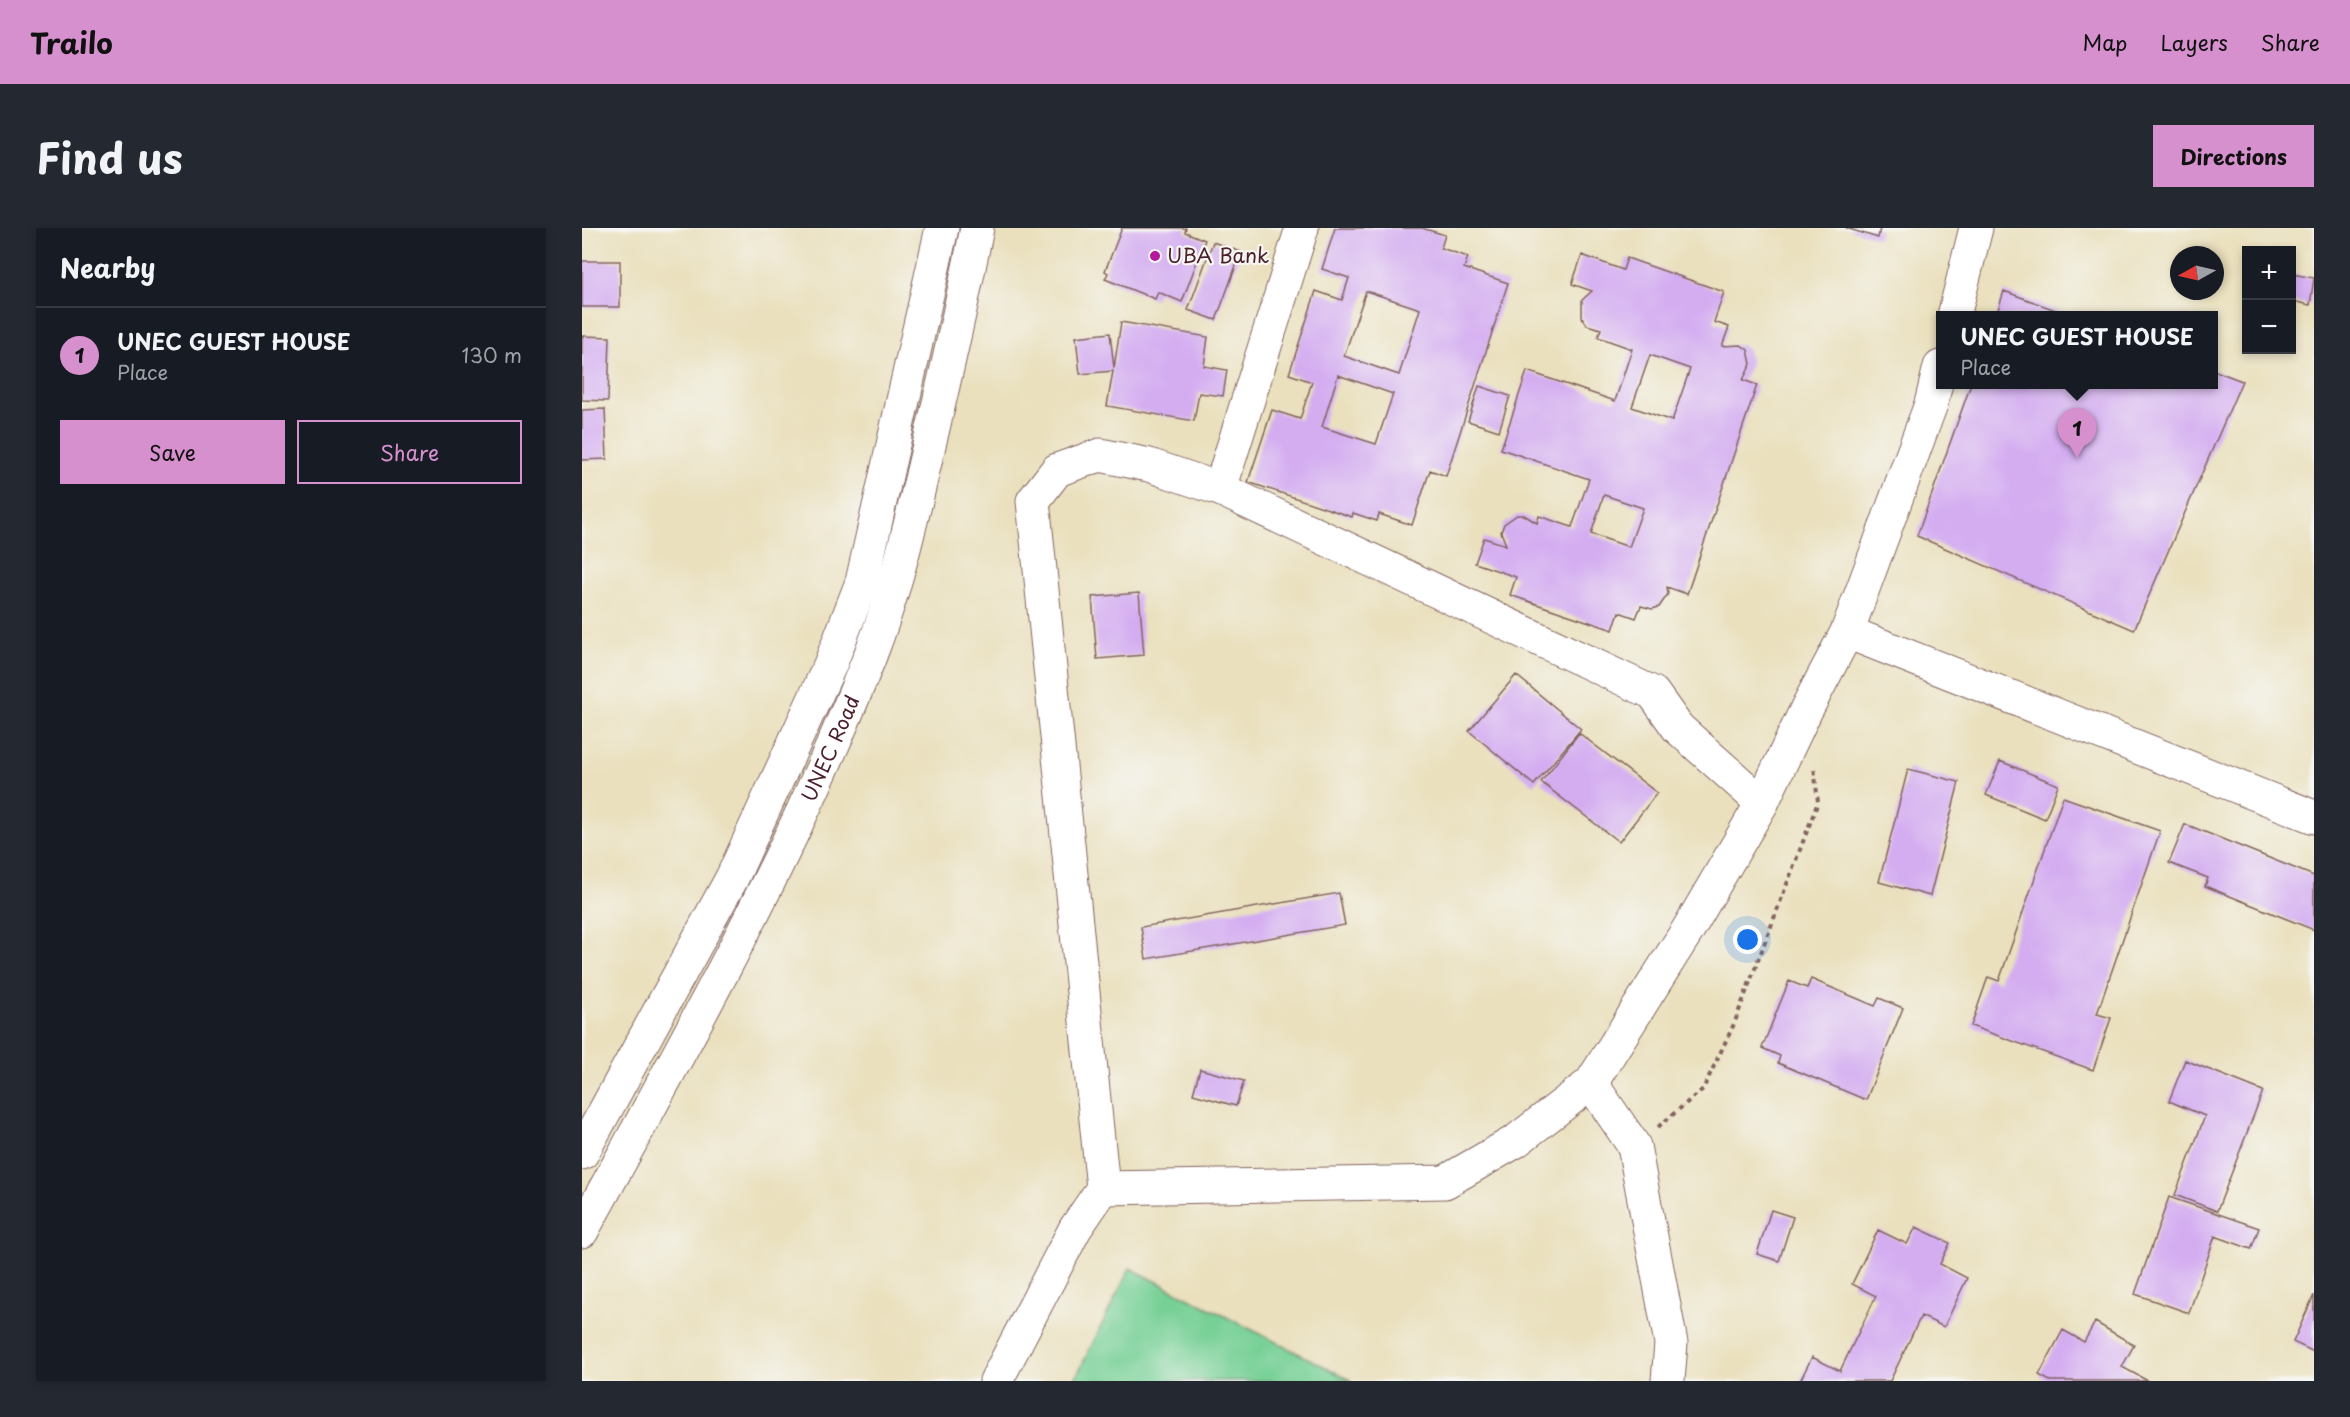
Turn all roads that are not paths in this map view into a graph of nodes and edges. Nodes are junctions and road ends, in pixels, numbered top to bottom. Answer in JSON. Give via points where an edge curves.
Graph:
{"nodes":[{"id":1,"x":942,"y":228,"type":"edge"},
{"id":2,"x":977,"y":228,"type":"edge"},
{"id":3,"x":1302,"y":228,"type":"edge"},
{"id":4,"x":1976,"y":228,"type":"edge"},
{"id":5,"x":1955,"y":311,"type":"edge"},
{"id":6,"x":1936,"y":386,"type":"edge"},
{"id":7,"x":1220,"y":489,"type":"junction"},
{"id":8,"x":1847,"y":632,"type":"junction"},
{"id":9,"x":1762,"y":803,"type":"junction"},
{"id":10,"x":2314,"y":817,"type":"edge"},
{"id":11,"x":1592,"y":1083,"type":"junction"},
{"id":12,"x":582,"y":1153,"type":"edge"},
{"id":13,"x":1102,"y":1188,"type":"junction"},
{"id":14,"x":582,"y":1231,"type":"edge"},
{"id":15,"x":996,"y":1381,"type":"edge"},
{"id":16,"x":1668,"y":1381,"type":"edge"}],
"edges":[{"from":1,"to":12,"type":"street","name":"UNEC Road","via":[[862,582],[827,673],[732,878]]},
{"from":2,"to":14,"type":"street","name":"UNEC Road","via":[[915,504],[871,654],[804,811],[727,968]]},
{"from":3,"to":7,"type":"street"},
{"from":4,"to":5,"type":"street"},
{"from":6,"to":8,"type":"street"},
{"from":7,"to":9,"type":"street","via":[[1653,693],[1678,728]]},
{"from":7,"to":13,"type":"street","via":[[1149,465],[1100,455],[1057,470],[1033,501]]},
{"from":8,"to":9,"type":"street"},
{"from":8,"to":10,"type":"street"},
{"from":9,"to":11,"type":"street"},
{"from":11,"to":13,"type":"street","via":[[1516,1142],[1445,1182]]},
{"from":11,"to":16,"type":"street","via":[[1634,1146],[1671,1343]]},
{"from":13,"to":15,"type":"street","via":[[1076,1229]]}]}
